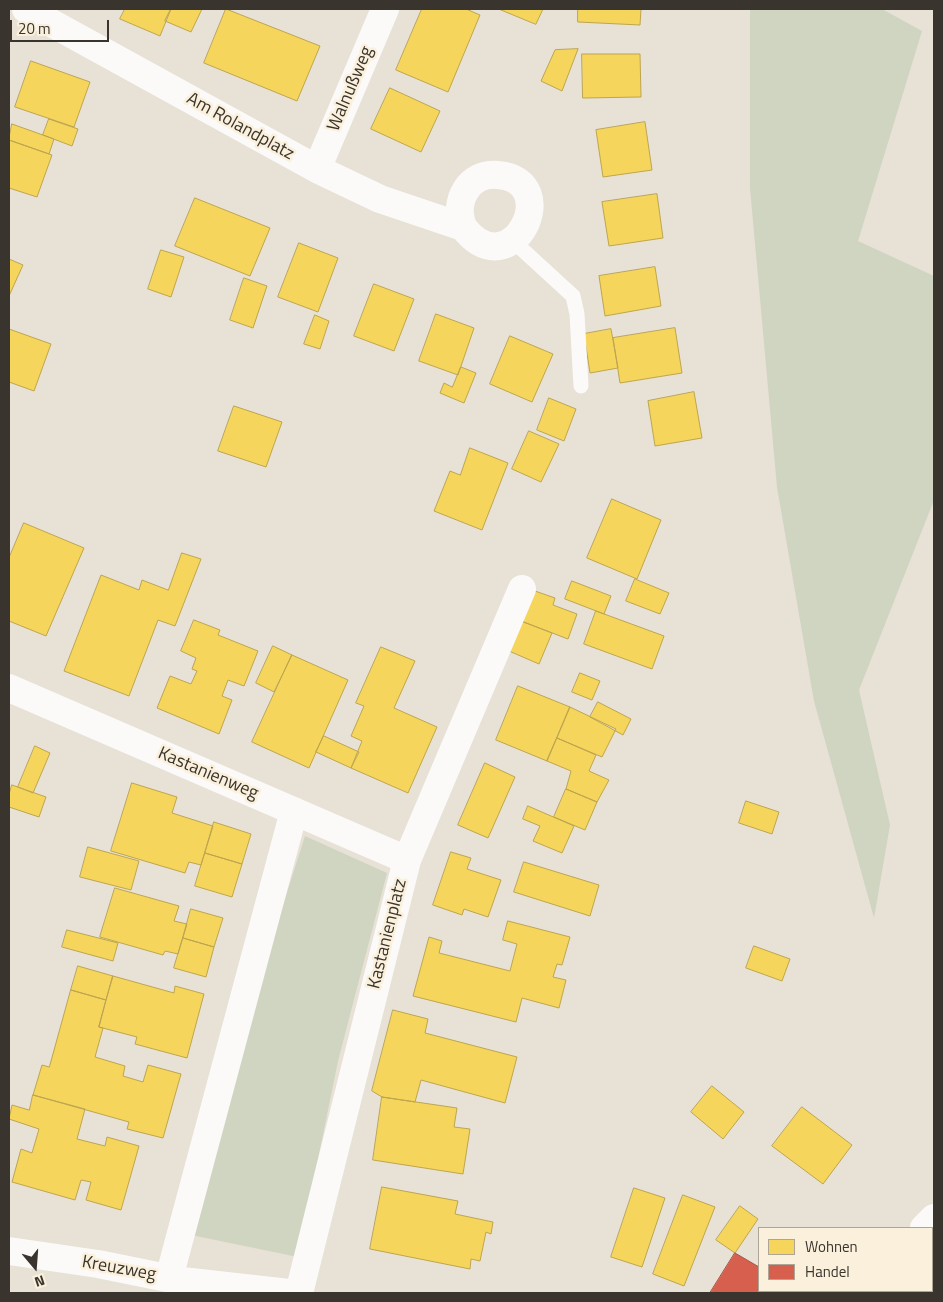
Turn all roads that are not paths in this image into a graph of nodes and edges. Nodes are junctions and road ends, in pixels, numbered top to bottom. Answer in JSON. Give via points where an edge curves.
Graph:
{"nodes":[{"id":1,"x":26,"y":9,"type":"edge"},
{"id":2,"x":385,"y":9,"type":"edge"},
{"id":3,"x":317,"y":169,"type":"junction"},
{"id":4,"x":463,"y":227,"type":"junction"},
{"id":5,"x":513,"y":241,"type":"junction"},
{"id":6,"x":581,"y":386,"type":"dead end"},
{"id":7,"x":522,"y":589,"type":"dead end"},
{"id":8,"x":9,"y":688,"type":"edge"},
{"id":9,"x":294,"y":811,"type":"junction"},
{"id":10,"x":407,"y":860,"type":"junction"},
{"id":11,"x":934,"y":1218,"type":"edge"},
{"id":12,"x":925,"y":1227,"type":"edge"},
{"id":13,"x":9,"y":1251,"type":"edge"},
{"id":14,"x":178,"y":1284,"type":"edge"},
{"id":15,"x":289,"y":1293,"type":"edge"},
{"id":16,"x":299,"y":1293,"type":"edge"}],
"edges":[{"from":1,"to":3,"type":"street","name":"Am Rolandplatz"},
{"from":2,"to":3,"type":"street","name":"Walnußweg"},
{"from":3,"to":4,"type":"street","name":"Am Rolandplatz","via":[[380,199]]},
{"from":4,"to":5,"type":"street","name":"Am Rolandplatz","via":[[471,237],[485,244],[497,246]]},
{"from":4,"to":5,"type":"street","via":[[459,206],[468,186],[484,176],[507,176],[524,190],[529,201],[529,218]]},
{"from":5,"to":6,"type":"lane","via":[[573,296]]},
{"from":7,"to":10,"type":"street","name":"Kastanienplatz"},
{"from":8,"to":9,"type":"street","name":"Kastanienweg"},
{"from":9,"to":10,"type":"street","name":"Kastanienweg"},
{"from":9,"to":14,"type":"street"},
{"from":10,"to":16,"type":"street","name":"Kastanienplatz"},
{"from":11,"to":12,"type":"street"},
{"from":13,"to":14,"type":"street","name":"Kreuzweg"},
{"from":14,"to":15,"type":"street","name":"Kreuzweg"}]}
